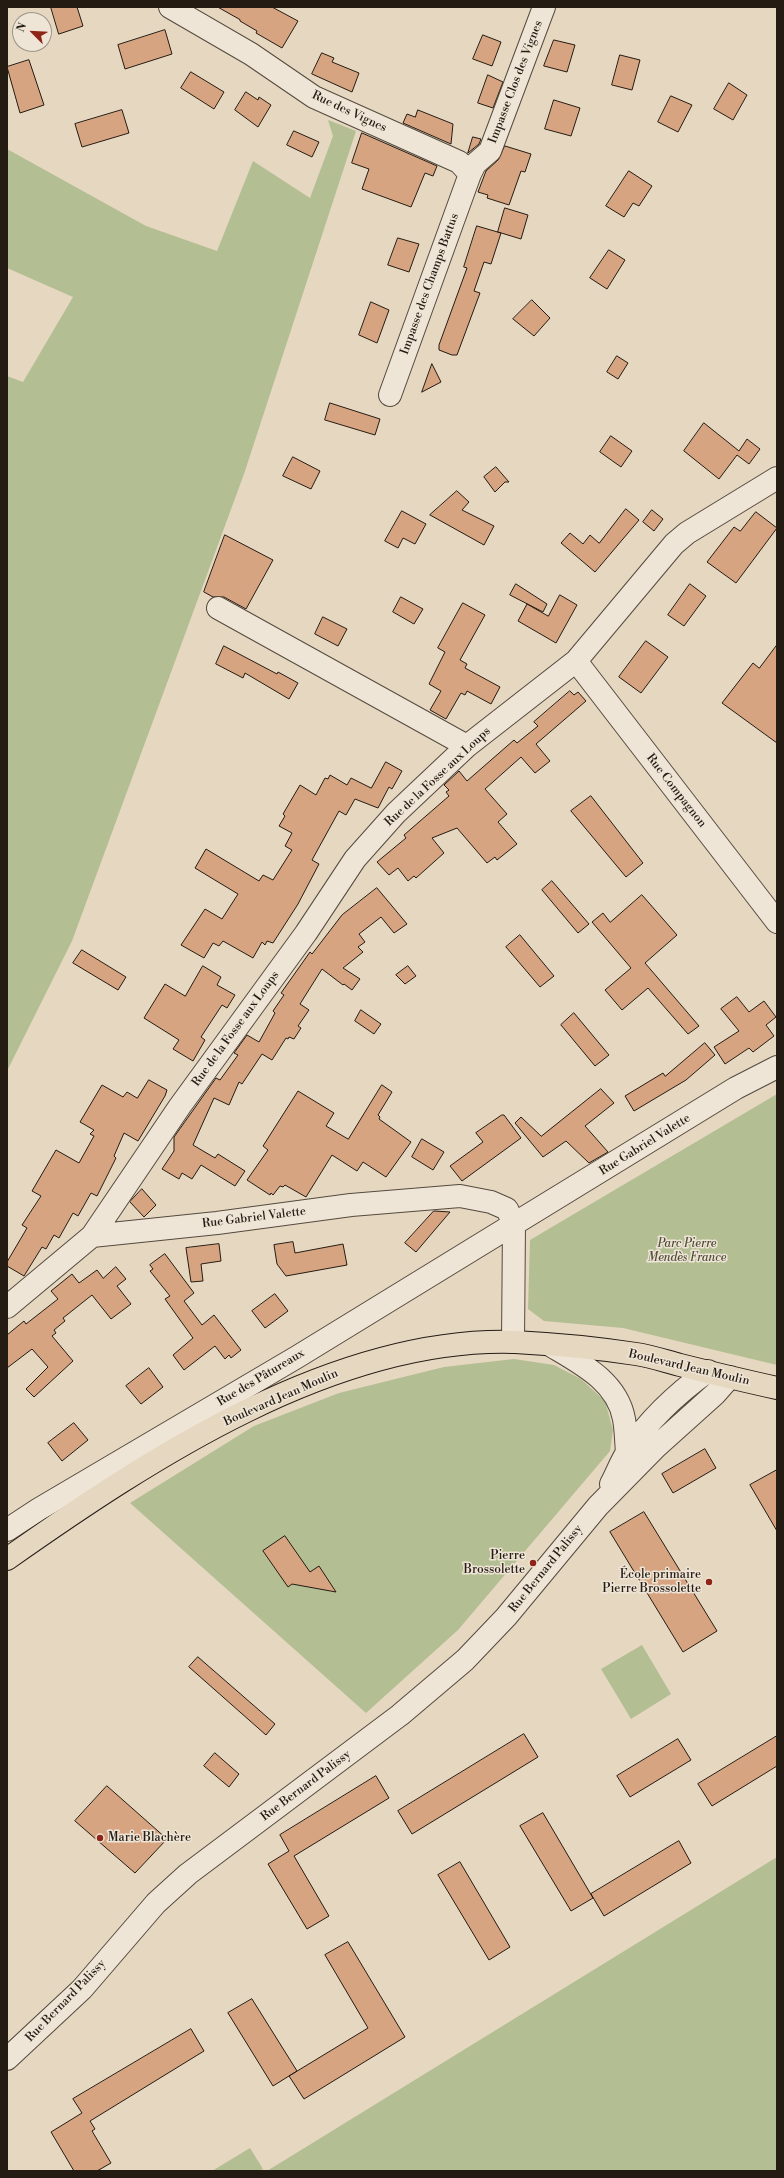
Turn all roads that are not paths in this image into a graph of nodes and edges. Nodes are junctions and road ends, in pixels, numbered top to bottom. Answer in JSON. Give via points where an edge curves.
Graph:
{"nodes":[{"id":1,"x":170,"y":7,"type":"edge"},
{"id":2,"x":544,"y":7,"type":"edge"},
{"id":3,"x":470,"y":174,"type":"junction"},
{"id":4,"x":390,"y":395,"type":"dead end"},
{"id":5,"x":777,"y":478,"type":"edge"},
{"id":6,"x":218,"y":608,"type":"dead end"},
{"id":7,"x":576,"y":661,"type":"junction"},
{"id":8,"x":467,"y":746,"type":"junction"},
{"id":9,"x":777,"y":922,"type":"edge"},
{"id":10,"x":777,"y":1067,"type":"edge"},
{"id":11,"x":514,"y":1224,"type":"junction"},
{"id":12,"x":92,"y":1236,"type":"junction"},
{"id":13,"x":7,"y":1307,"type":"edge"},
{"id":14,"x":513,"y":1342,"type":"junction"},
{"id":15,"x":550,"y":1345,"type":"junction"},
{"id":16,"x":708,"y":1371,"type":"junction"},
{"id":17,"x":730,"y":1377,"type":"junction"},
{"id":18,"x":777,"y":1388,"type":"edge"},
{"id":19,"x":627,"y":1452,"type":"junction"},
{"id":20,"x":598,"y":1506,"type":"junction"},
{"id":21,"x":7,"y":1530,"type":"edge"},
{"id":22,"x":7,"y":1559,"type":"edge"},
{"id":23,"x":7,"y":2059,"type":"edge"}],
"edges":[{"from":1,"to":3,"type":"street","name":"Rue des Vignes","via":[[251,54],[314,97],[459,162]]},
{"from":2,"to":3,"type":"street","name":"Impasse Clos des Vignes","via":[[490,151],[475,164]]},
{"from":3,"to":4,"type":"street","name":"Impasse des Champs Battus"},
{"from":5,"to":7,"type":"street","name":"Rue de la Fosse aux Loups","via":[[687,533],[674,544]]},
{"from":6,"to":8,"type":"street"},
{"from":7,"to":8,"type":"street","name":"Rue de la Fosse aux Loups"},
{"from":7,"to":9,"type":"street","name":"Rue Compagnon"},
{"from":8,"to":12,"type":"street","name":"Rue de la Fosse aux Loups","via":[[396,813],[355,859],[306,933],[180,1106]]},
{"from":10,"to":11,"type":"street","name":"Rue Gabriel Valette","via":[[736,1088]]},
{"from":11,"to":12,"type":"street","name":"Rue Gabriel Valette","via":[[507,1209],[491,1202],[460,1196],[351,1205]]},
{"from":11,"to":14,"type":"street"},
{"from":11,"to":21,"type":"street","name":"Rue des Pâtureaux"},
{"from":12,"to":13,"type":"street"},
{"from":14,"to":15,"type":"main road","name":"Boulevard Jean Moulin"},
{"from":14,"to":22,"type":"main road","name":"Boulevard Jean Moulin","via":[[461,1344],[399,1354],[342,1371],[274,1398],[214,1427],[127,1480]]},
{"from":15,"to":16,"type":"main road","name":"Boulevard Jean Moulin","via":[[637,1354]]},
{"from":15,"to":19,"type":"street","name":"Rue Bernard Palissy","via":[[594,1372],[614,1393],[624,1418]]},
{"from":16,"to":17,"type":"main road","name":"Boulevard Jean Moulin"},
{"from":16,"to":19,"type":"street","name":"Rue Bernard Palissy","via":[[659,1411]]},
{"from":17,"to":18,"type":"main road","name":"Boulevard Jean Moulin"},
{"from":17,"to":20,"type":"street","name":"Rue Bernard Palissy"},
{"from":19,"to":20,"type":"street","name":"Rue Bernard Palissy"},
{"from":20,"to":23,"type":"street","name":"Rue Bernard Palissy","via":[[506,1617],[466,1660],[400,1715],[188,1874],[156,1903],[82,1988]]}]}
